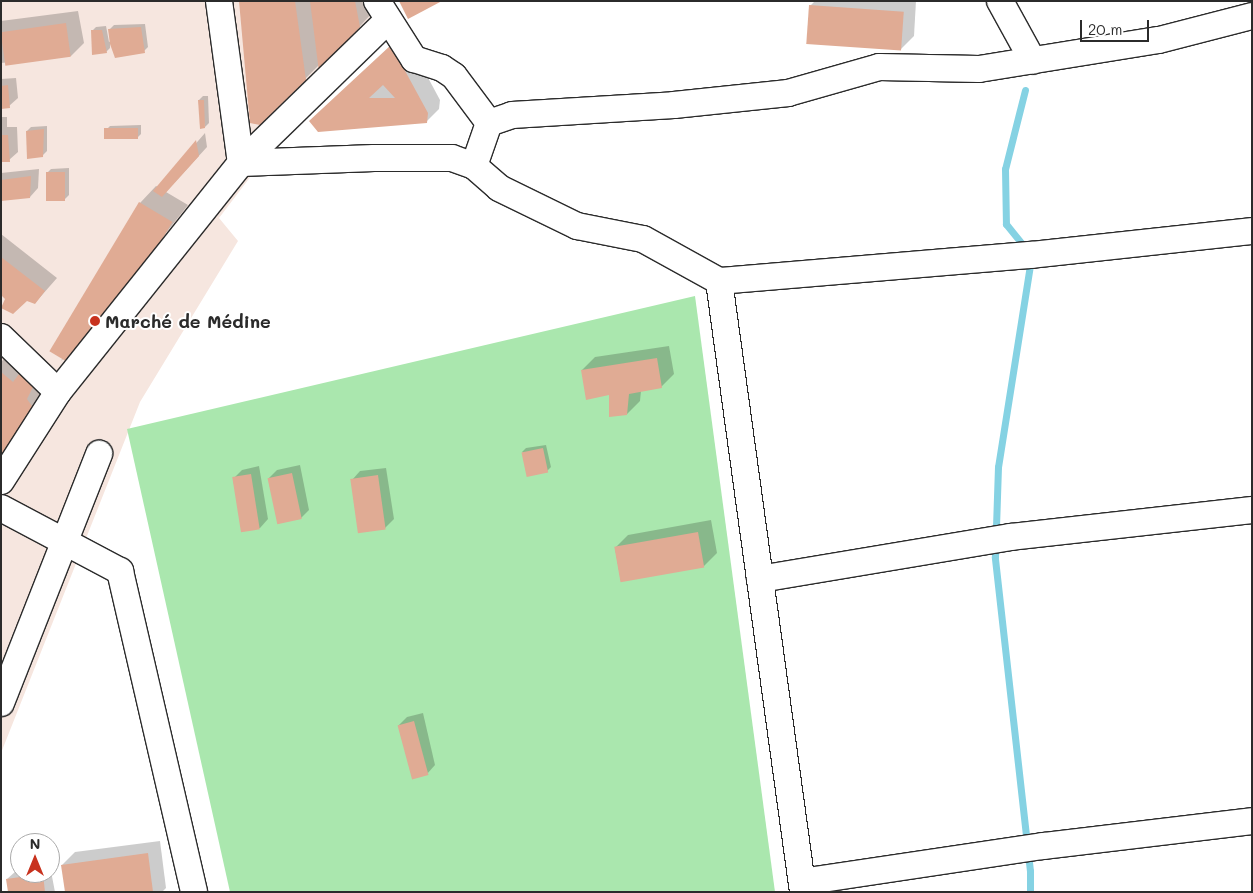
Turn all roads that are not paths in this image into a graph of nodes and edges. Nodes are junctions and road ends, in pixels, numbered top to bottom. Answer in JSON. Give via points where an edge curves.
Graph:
{"nodes":[{"id":1,"x":219,"y":1,"type":"edge"},
{"id":2,"x":1000,"y":1,"type":"edge"},
{"id":3,"x":382,"y":11,"type":"edge"},
{"id":4,"x":1252,"y":16,"type":"edge"},
{"id":5,"x":1033,"y":61,"type":"junction"},
{"id":6,"x":489,"y":122,"type":"junction"},
{"id":7,"x":241,"y":163,"type":"junction"},
{"id":8,"x":474,"y":166,"type":"junction"},
{"id":9,"x":1252,"y":231,"type":"edge"},
{"id":10,"x":719,"y":281,"type":"junction"},
{"id":11,"x":1,"y":338,"type":"edge"},
{"id":12,"x":58,"y":392,"type":"junction"},
{"id":13,"x":99,"y":454,"type":"dead end"},
{"id":14,"x":1,"y":481,"type":"edge"},
{"id":15,"x":1,"y":508,"type":"edge"},
{"id":16,"x":1252,"y":510,"type":"edge"},
{"id":17,"x":64,"y":542,"type":"junction"},
{"id":18,"x":760,"y":579,"type":"junction"},
{"id":19,"x":1,"y":703,"type":"edge"},
{"id":20,"x":1252,"y":821,"type":"edge"},
{"id":21,"x":803,"y":887,"type":"edge"},
{"id":22,"x":194,"y":892,"type":"edge"}],
"edges":[{"from":1,"to":7,"type":"street"},
{"from":2,"to":5,"type":"street"},
{"from":3,"to":6,"type":"street","via":[[414,59],[442,68],[454,76]]},
{"from":3,"to":7,"type":"street"},
{"from":4,"to":5,"type":"street","via":[[1159,40]]},
{"from":5,"to":6,"type":"street","via":[[979,69],[880,67],[788,94],[512,115]]},
{"from":6,"to":8,"type":"street"},
{"from":7,"to":8,"type":"street","via":[[452,158]]},
{"from":7,"to":12,"type":"street"},
{"from":8,"to":10,"type":"street","via":[[499,188],[577,226],[643,239]]},
{"from":9,"to":10,"type":"street","via":[[1032,255]]},
{"from":10,"to":18,"type":"street"},
{"from":11,"to":12,"type":"street"},
{"from":12,"to":14,"type":"street"},
{"from":13,"to":17,"type":"street"},
{"from":15,"to":17,"type":"street"},
{"from":16,"to":18,"type":"street","via":[[1012,537]]},
{"from":17,"to":19,"type":"street"},
{"from":17,"to":22,"type":"street","via":[[120,571]]},
{"from":18,"to":21,"type":"street"},
{"from":20,"to":21,"type":"street","via":[[1013,850]]}]}
